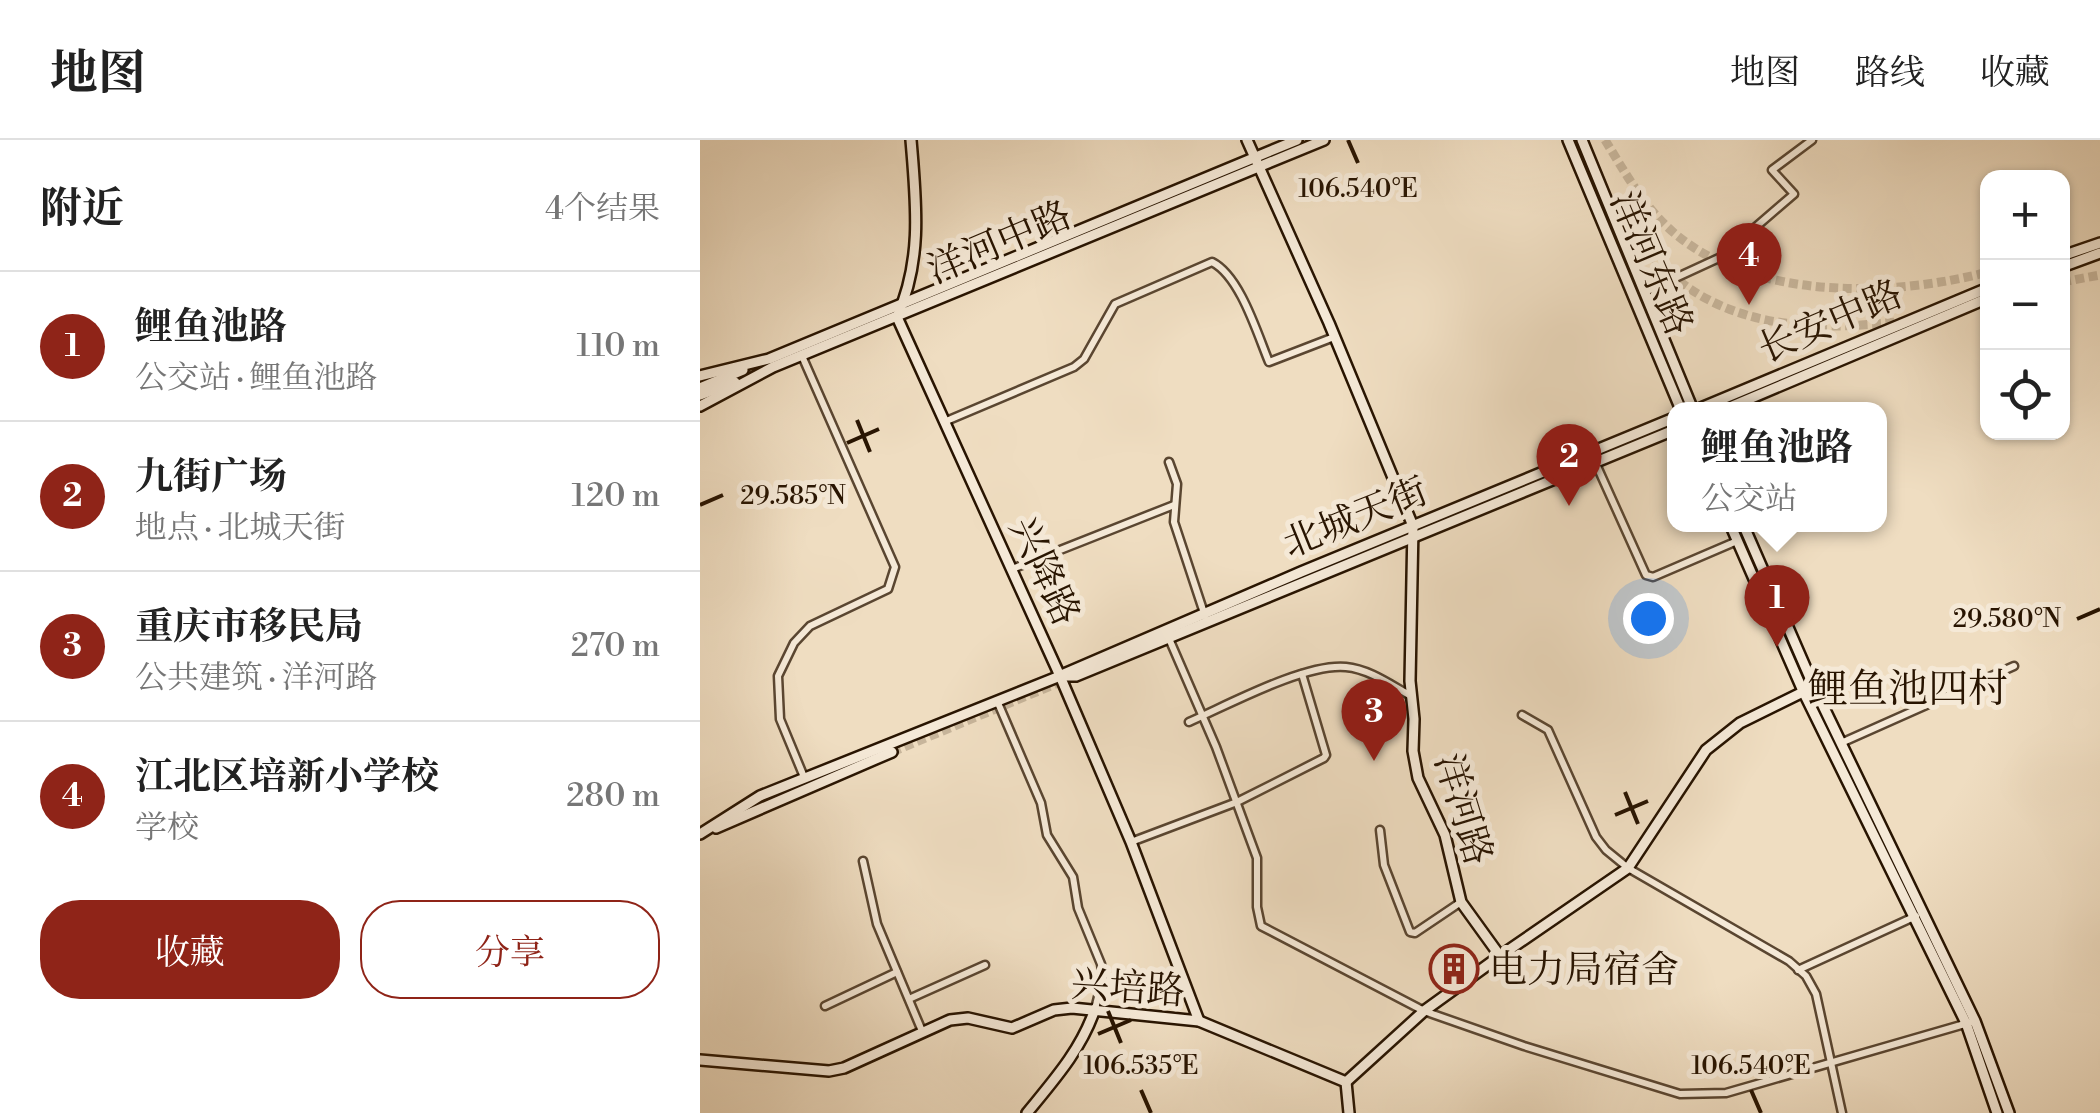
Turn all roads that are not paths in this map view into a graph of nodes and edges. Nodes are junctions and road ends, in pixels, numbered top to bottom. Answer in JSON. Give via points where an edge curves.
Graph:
{"nodes":[{"id":1,"x":912,"y":140,"type":"edge"},
{"id":2,"x":1247,"y":140,"type":"edge"},
{"id":3,"x":1297,"y":140,"type":"edge"},
{"id":4,"x":1324,"y":140,"type":"edge"},
{"id":5,"x":1568,"y":140,"type":"edge"},
{"id":6,"x":1582,"y":140,"type":"edge"},
{"id":7,"x":1812,"y":140,"type":"edge"},
{"id":8,"x":1257,"y":162,"type":"junction"},
{"id":9,"x":2100,"y":243,"type":"edge"},
{"id":10,"x":2070,"y":253,"type":"edge"},
{"id":11,"x":2100,"y":253,"type":"edge"},
{"id":12,"x":2070,"y":264,"type":"edge"},
{"id":13,"x":1980,"y":291,"type":"edge"},
{"id":14,"x":1645,"y":292,"type":"junction"},
{"id":15,"x":1980,"y":301,"type":"edge"},
{"id":16,"x":902,"y":304,"type":"junction"},
{"id":17,"x":896,"y":317,"type":"junction"},
{"id":18,"x":1334,"y":337,"type":"junction"},
{"id":19,"x":802,"y":356,"type":"junction"},
{"id":20,"x":771,"y":363,"type":"junction"},
{"id":21,"x":700,"y":376,"type":"edge"},
{"id":22,"x":700,"y":392,"type":"edge"},
{"id":23,"x":1678,"y":402,"type":"edge"},
{"id":24,"x":1691,"y":402,"type":"edge"},
{"id":25,"x":1713,"y":402,"type":"edge"},
{"id":26,"x":1742,"y":402,"type":"edge"},
{"id":27,"x":700,"y":406,"type":"edge"},
{"id":28,"x":1667,"y":422,"type":"edge"},
{"id":29,"x":943,"y":423,"type":"junction"},
{"id":30,"x":1667,"y":432,"type":"edge"},
{"id":31,"x":1594,"y":458,"type":"junction"},
{"id":32,"x":1169,"y":462,"type":"dead end"},
{"id":33,"x":1174,"y":504,"type":"junction"},
{"id":34,"x":1413,"y":526,"type":"junction"},
{"id":35,"x":1734,"y":532,"type":"edge"},
{"id":36,"x":1746,"y":532,"type":"edge"},
{"id":37,"x":1413,"y":539,"type":"junction"},
{"id":38,"x":1738,"y":541,"type":"junction"},
{"id":39,"x":1012,"y":569,"type":"junction"},
{"id":40,"x":1206,"y":617,"type":"junction"},
{"id":41,"x":1167,"y":634,"type":"junction"},
{"id":42,"x":2014,"y":666,"type":"dead end"},
{"id":43,"x":1302,"y":674,"type":"junction"},
{"id":44,"x":1060,"y":676,"type":"junction"},
{"id":45,"x":1809,"y":689,"type":"junction"},
{"id":46,"x":1411,"y":696,"type":"junction"},
{"id":47,"x":998,"y":703,"type":"junction"},
{"id":48,"x":1522,"y":714,"type":"dead end"},
{"id":49,"x":1203,"y":716,"type":"junction"},
{"id":50,"x":1189,"y":722,"type":"dead end"},
{"id":51,"x":1842,"y":743,"type":"junction"},
{"id":52,"x":892,"y":752,"type":"tunnel mouth"},
{"id":53,"x":804,"y":777,"type":"junction"},
{"id":54,"x":1237,"y":802,"type":"junction"},
{"id":55,"x":1380,"y":830,"type":"dead end"},
{"id":56,"x":700,"y":835,"type":"edge"},
{"id":57,"x":1131,"y":842,"type":"junction"},
{"id":58,"x":863,"y":861,"type":"dead end"},
{"id":59,"x":1628,"y":868,"type":"junction"},
{"id":60,"x":1461,"y":902,"type":"junction"},
{"id":61,"x":1919,"y":914,"type":"junction"},
{"id":62,"x":1500,"y":956,"type":"junction"},
{"id":63,"x":985,"y":965,"type":"dead end"},
{"id":64,"x":1798,"y":970,"type":"junction"},
{"id":65,"x":897,"y":972,"type":"junction"},
{"id":66,"x":909,"y":999,"type":"junction"},
{"id":67,"x":825,"y":1006,"type":"dead end"},
{"id":68,"x":1094,"y":1008,"type":"junction"},
{"id":69,"x":1424,"y":1010,"type":"junction"},
{"id":70,"x":1199,"y":1021,"type":"junction"},
{"id":71,"x":1970,"y":1022,"type":"junction"},
{"id":72,"x":922,"y":1031,"type":"junction"},
{"id":73,"x":700,"y":1060,"type":"edge"},
{"id":74,"x":1832,"y":1063,"type":"junction"},
{"id":75,"x":1346,"y":1082,"type":"junction"},
{"id":76,"x":1027,"y":1113,"type":"edge"},
{"id":77,"x":1349,"y":1113,"type":"edge"},
{"id":78,"x":1842,"y":1113,"type":"edge"},
{"id":79,"x":1997,"y":1113,"type":"edge"},
{"id":80,"x":2008,"y":1113,"type":"edge"}],
"edges":[{"from":1,"to":16,"type":"street","via":[[918,231]]},
{"from":2,"to":8,"type":"street","name":"洋河路"},
{"from":3,"to":8,"type":"street","name":"洋河中路"},
{"from":4,"to":8,"type":"street","name":"洋河中路"},
{"from":5,"to":23,"type":"street","name":"洋河东路"},
{"from":6,"to":14,"type":"street","name":"洋河东路"},
{"from":7,"to":14,"type":"street","via":[[1772,170],[1794,194],[1721,256]]},
{"from":8,"to":16,"type":"street","name":"洋河中路"},
{"from":8,"to":17,"type":"street","name":"洋河中路"},
{"from":8,"to":18,"type":"street","name":"洋河路"},
{"from":9,"to":10,"type":"street"},
{"from":11,"to":12,"type":"street"},
{"from":13,"to":25,"type":"street","name":"长安中路"},
{"from":14,"to":24,"type":"street","name":"洋河东路"},
{"from":15,"to":26,"type":"street","name":"长安中路"},
{"from":16,"to":17,"type":"street"},
{"from":16,"to":20,"type":"street","name":"洋河中路"},
{"from":17,"to":19,"type":"street","name":"洋河中路"},
{"from":17,"to":29,"type":"street","name":"兴降路"},
{"from":18,"to":29,"type":"street","via":[[1268,362],[1232,280],[1212,262],[1115,304],[1074,367]]},
{"from":18,"to":34,"type":"street","name":"洋河路"},
{"from":19,"to":20,"type":"street","name":"洋河中路"},
{"from":19,"to":53,"type":"street","via":[[895,567],[888,588],[810,626],[778,676],[780,718]]},
{"from":20,"to":21,"type":"street","name":"洋河中路"},
{"from":20,"to":22,"type":"street"},
{"from":20,"to":27,"type":"street","name":"洋河中路"},
{"from":28,"to":31,"type":"street","name":"北城天街"},
{"from":29,"to":39,"type":"street","name":"兴降路"},
{"from":30,"to":31,"type":"street","name":"北城天街"},
{"from":31,"to":34,"type":"street","name":"北城天街"},
{"from":31,"to":37,"type":"street","name":"北城天街"},
{"from":31,"to":38,"type":"street","via":[[1646,575]]},
{"from":32,"to":33,"type":"street","via":[[1177,484]]},
{"from":33,"to":39,"type":"street"},
{"from":33,"to":40,"type":"street"},
{"from":34,"to":37,"type":"street","name":"洋河路"},
{"from":34,"to":40,"type":"street","name":"北城天街"},
{"from":35,"to":38,"type":"street"},
{"from":36,"to":45,"type":"street"},
{"from":37,"to":40,"type":"street","name":"北城天街"},
{"from":37,"to":46,"type":"street","name":"洋河路"},
{"from":38,"to":45,"type":"street"},
{"from":39,"to":44,"type":"street","name":"兴降路"},
{"from":40,"to":41,"type":"street","name":"北城天街"},
{"from":41,"to":44,"type":"street","name":"北城天街","via":[[1076,676]]},
{"from":41,"to":49,"type":"street"},
{"from":42,"to":51,"type":"street"},
{"from":43,"to":46,"type":"street","via":[[1345,666]]},
{"from":43,"to":49,"type":"street"},
{"from":43,"to":54,"type":"street","via":[[1326,755]]},
{"from":44,"to":47,"type":"street","name":"北城天街"},
{"from":44,"to":57,"type":"street","name":"兴降路"},
{"from":45,"to":51,"type":"street"},
{"from":45,"to":59,"type":"street","via":[[1740,723],[1706,750]]},
{"from":45,"to":61,"type":"street"},
{"from":46,"to":60,"type":"street","name":"洋河路","via":[[1418,778],[1445,835]]},
{"from":47,"to":53,"type":"street","name":"北城天街"},
{"from":47,"to":68,"type":"street","via":[[1041,803],[1047,835],[1073,877],[1101,964]]},
{"from":48,"to":59,"type":"street","via":[[1548,730],[1596,837]]},
{"from":49,"to":50,"type":"street"},
{"from":49,"to":54,"type":"street"},
{"from":51,"to":61,"type":"street"},
{"from":52,"to":56,"type":"street"},
{"from":53,"to":56,"type":"street","name":"北城天街","via":[[740,806]]},
{"from":54,"to":57,"type":"street"},
{"from":54,"to":69,"type":"street","via":[[1257,858],[1261,926]]},
{"from":55,"to":60,"type":"street","via":[[1384,865],[1410,932]]},
{"from":57,"to":70,"type":"street","name":"兴降路"},
{"from":58,"to":65,"type":"street","via":[[877,924]]},
{"from":59,"to":62,"type":"street"},
{"from":59,"to":64,"type":"street"},
{"from":60,"to":62,"type":"street","name":"洋河路"},
{"from":61,"to":64,"type":"street"},
{"from":61,"to":71,"type":"street"},
{"from":62,"to":69,"type":"street"},
{"from":63,"to":66,"type":"street"},
{"from":64,"to":74,"type":"street","via":[[1816,994]]},
{"from":65,"to":66,"type":"street"},
{"from":65,"to":67,"type":"street"},
{"from":66,"to":72,"type":"street"},
{"from":68,"to":70,"type":"street","name":"兴培路"},
{"from":68,"to":72,"type":"street","name":"兴培路","via":[[1063,1008],[1012,1028],[956,1018]]},
{"from":68,"to":76,"type":"street","via":[[1072,1058]]},
{"from":69,"to":74,"type":"street","via":[[1680,1094],[1726,1093]]},
{"from":69,"to":75,"type":"street"},
{"from":70,"to":75,"type":"street","name":"兴培路"},
{"from":71,"to":74,"type":"street"},
{"from":71,"to":79,"type":"street"},
{"from":71,"to":80,"type":"street"},
{"from":72,"to":73,"type":"street","name":"兴培路","via":[[829,1072]]},
{"from":74,"to":78,"type":"street"},
{"from":75,"to":77,"type":"street"}]}
